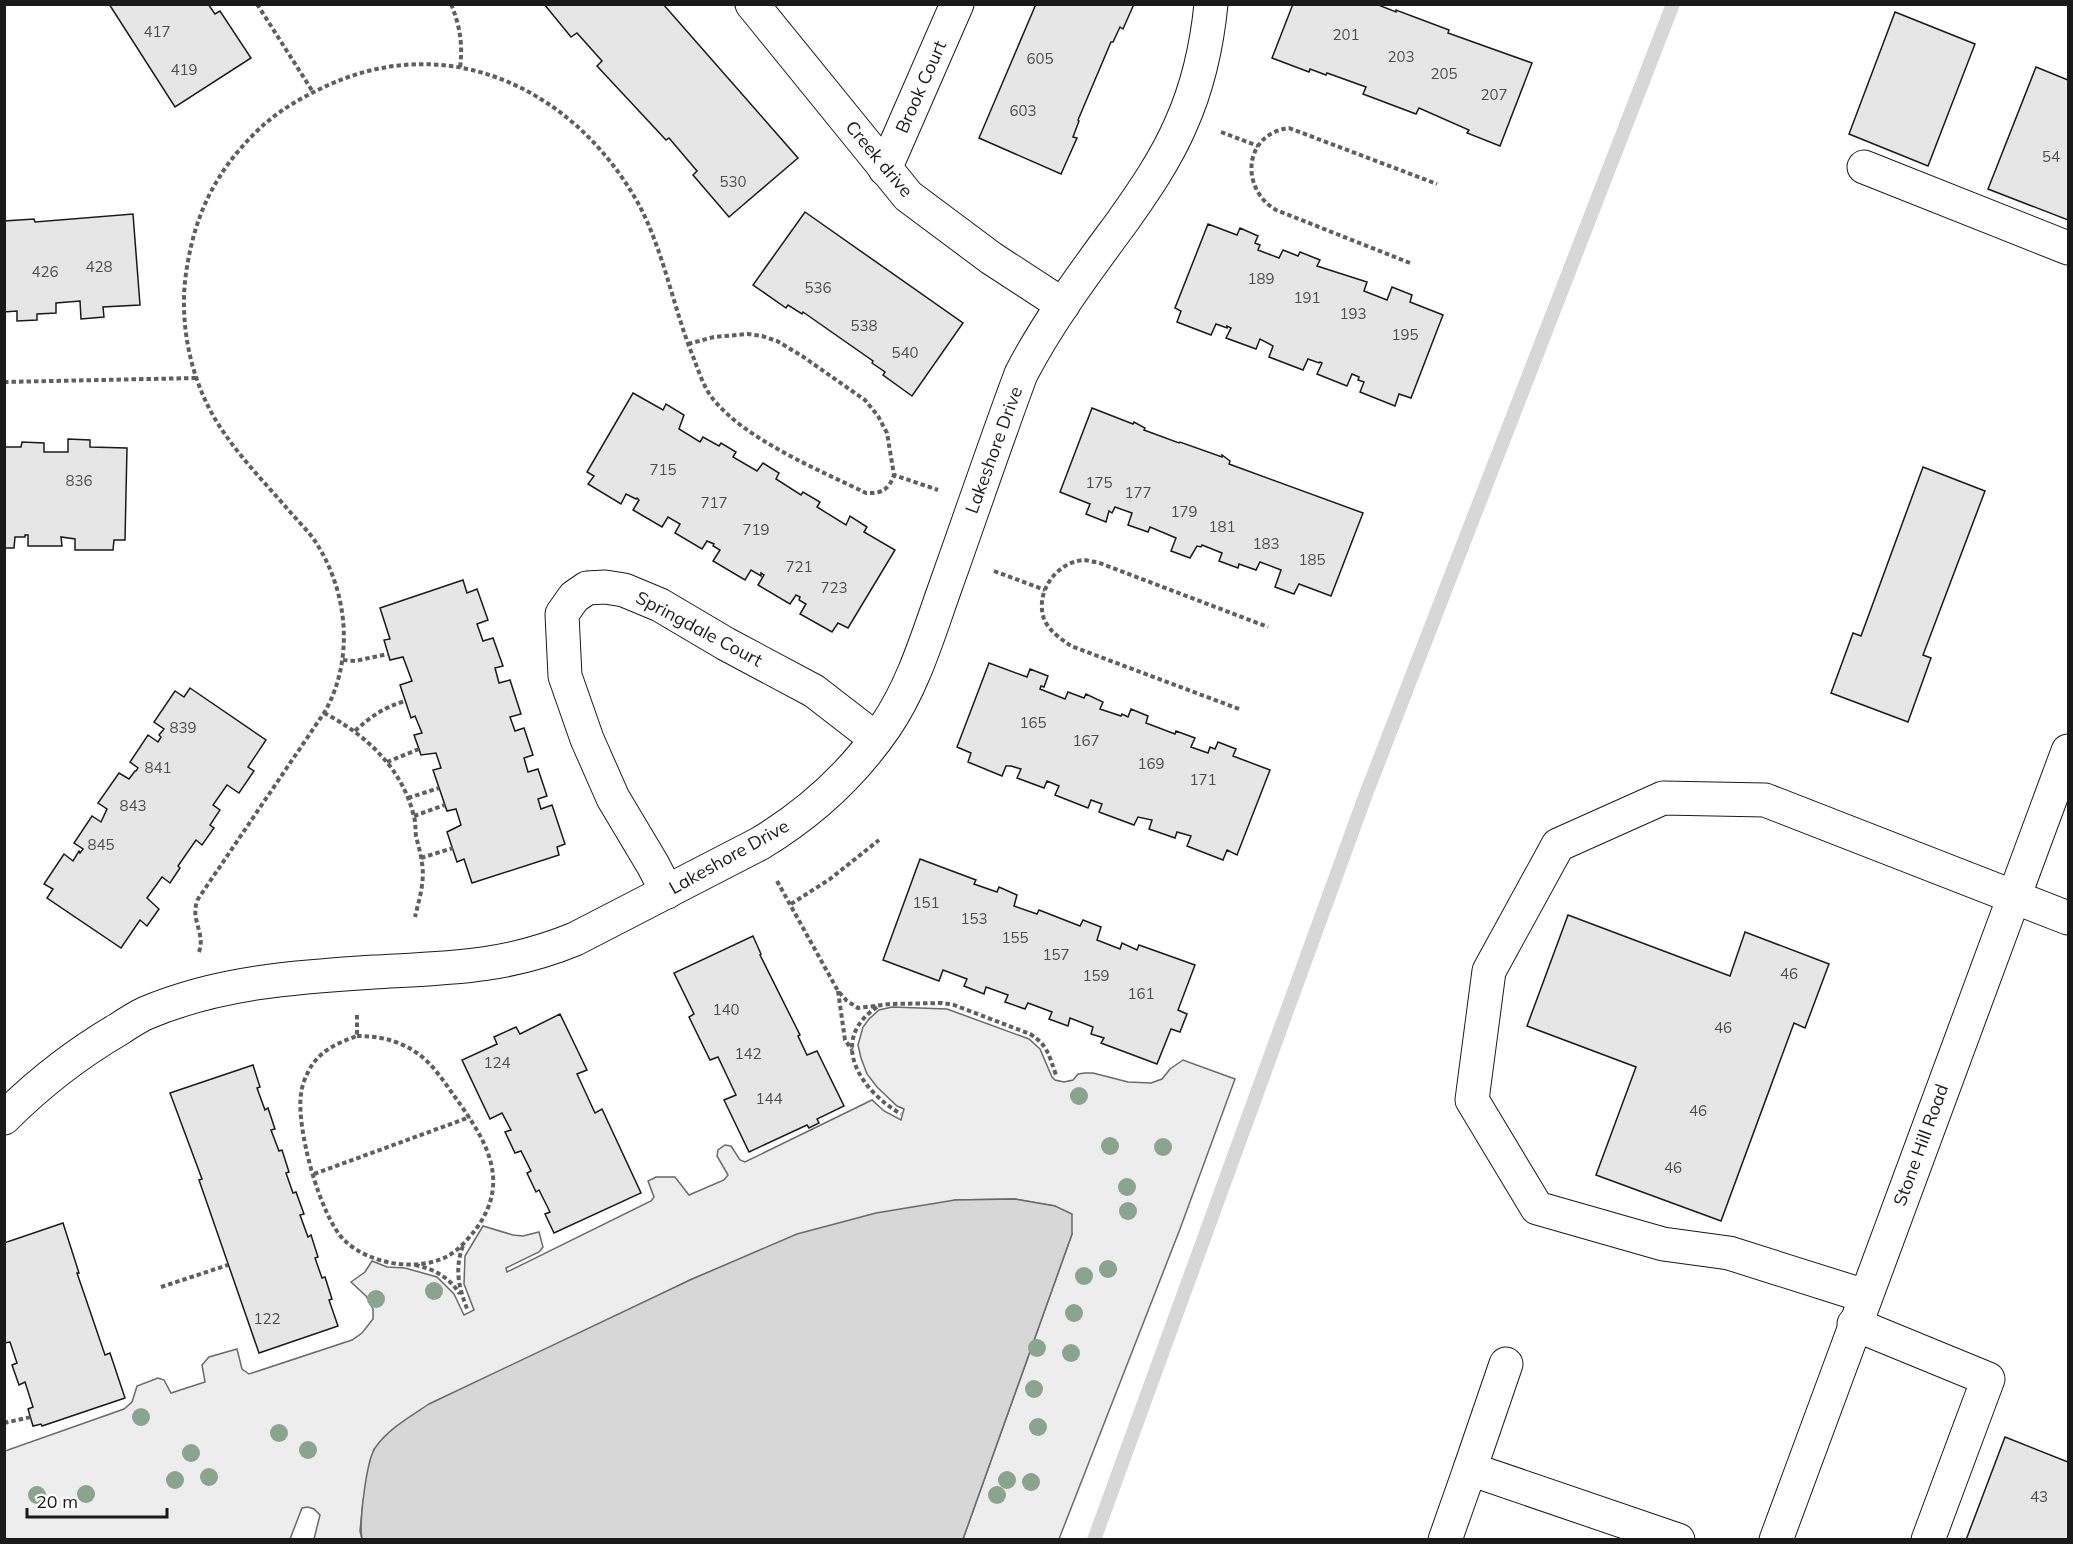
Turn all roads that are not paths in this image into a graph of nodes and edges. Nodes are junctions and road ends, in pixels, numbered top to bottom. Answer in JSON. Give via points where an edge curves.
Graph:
{"nodes":[{"id":1,"x":752,"y":4,"type":"edge"},
{"id":2,"x":957,"y":4,"type":"edge"},
{"id":3,"x":1211,"y":4,"type":"edge"},
{"id":4,"x":1864,"y":167,"type":"dead end"},
{"id":5,"x":885,"y":169,"type":"junction"},
{"id":6,"x":2068,"y":248,"type":"edge"},
{"id":7,"x":1063,"y":305,"type":"junction"},
{"id":8,"x":876,"y":739,"type":"junction"},
{"id":9,"x":2068,"y":751,"type":"edge"},
{"id":10,"x":667,"y":892,"type":"junction"},
{"id":11,"x":2014,"y":896,"type":"junction"},
{"id":12,"x":2068,"y":918,"type":"edge"},
{"id":13,"x":4,"y":1118,"type":"edge"},
{"id":14,"x":1860,"y":1310,"type":"junction"},
{"id":15,"x":1506,"y":1364,"type":"dead end"},
{"id":16,"x":1470,"y":1469,"type":"junction"},
{"id":17,"x":1445,"y":1539,"type":"edge"},
{"id":18,"x":1678,"y":1539,"type":"edge"},
{"id":19,"x":1776,"y":1539,"type":"edge"},
{"id":20,"x":1928,"y":1539,"type":"edge"}],
"edges":[{"from":1,"to":5,"type":"street","name":"Creek drive"},
{"from":2,"to":5,"type":"street","name":"Brook Court"},
{"from":3,"to":7,"type":"street","name":"Lakeshore Drive","via":[[1202,60],[1181,125],[1149,182]]},
{"from":4,"to":6,"type":"street"},
{"from":5,"to":7,"type":"street","name":"Creek drive","via":[[908,196]]},
{"from":7,"to":8,"type":"street","name":"Lakeshore Drive","via":[[1021,375],[925,643],[900,701]]},
{"from":8,"to":10,"type":"street","name":"Lakeshore Drive","via":[[845,776],[786,828]]},
{"from":8,"to":10,"type":"street","name":"Springdale Court","via":[[814,691],[660,605],[624,590],[605,587],[586,588],[573,597],[562,614],[565,676],[613,798]]},
{"from":9,"to":11,"type":"street","name":"Stone Hill Road"},
{"from":10,"to":13,"type":"street","name":"Lakeshore Drive","via":[[575,939],[511,960],[467,967],[295,977],[192,996],[144,1013],[103,1038]]},
{"from":11,"to":12,"type":"street"},
{"from":11,"to":14,"type":"street","name":"Stone Hill Road"},
{"from":11,"to":14,"type":"street","via":[[1765,800],[1663,798],[1558,845],[1489,970],[1472,1100],[1537,1208],[1663,1244],[1729,1253]]},
{"from":14,"to":19,"type":"street","name":"Stone Hill Road"},
{"from":14,"to":20,"type":"street","via":[[1988,1379]]},
{"from":15,"to":16,"type":"street"},
{"from":16,"to":17,"type":"street"},
{"from":16,"to":18,"type":"street"}]}
